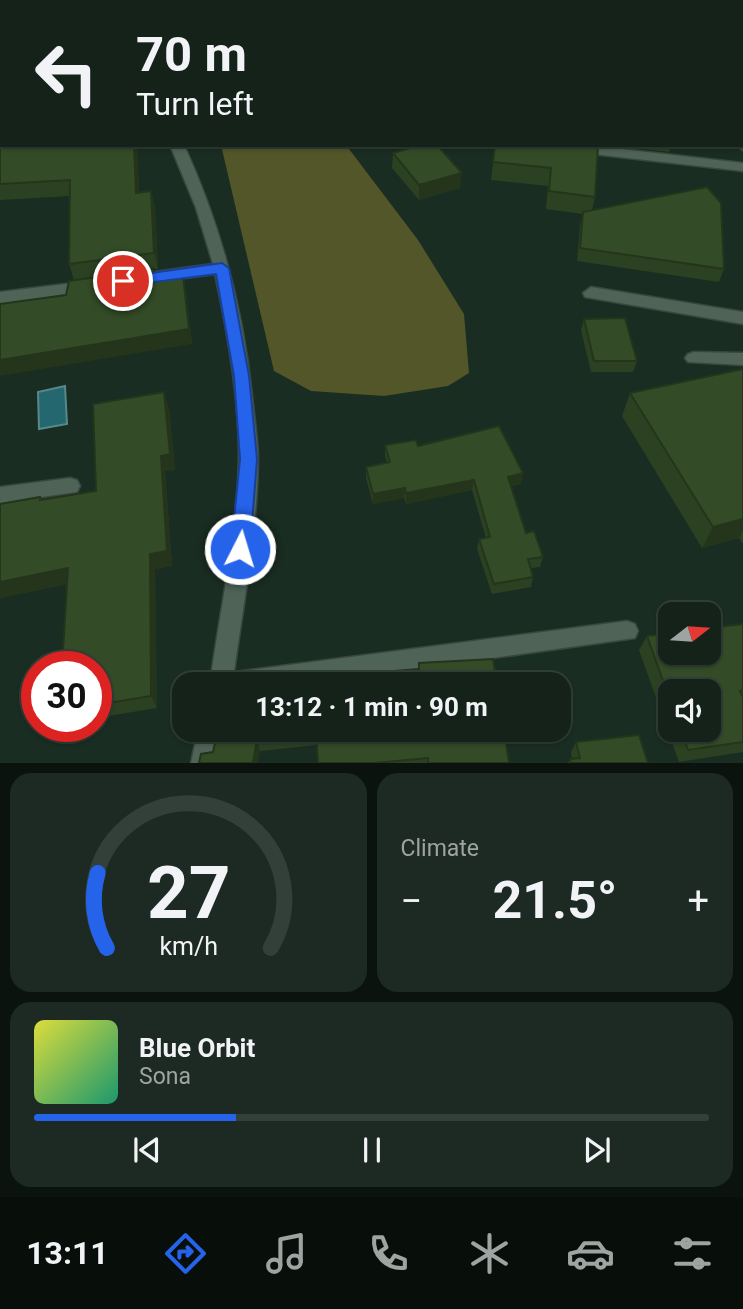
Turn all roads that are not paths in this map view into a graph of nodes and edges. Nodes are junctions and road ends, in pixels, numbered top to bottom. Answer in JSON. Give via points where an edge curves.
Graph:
{"nodes":[{"id":1,"x":178,"y":147,"type":"edge"},
{"id":2,"x":566,"y":147,"type":"edge"},
{"id":3,"x":743,"y":167,"type":"edge"},
{"id":4,"x":222,"y":268,"type":"junction"},
{"id":5,"x":591,"y":293,"type":"dead end"},
{"id":6,"x":0,"y":298,"type":"edge"},
{"id":7,"x":743,"y":318,"type":"edge"},
{"id":8,"x":694,"y":358,"type":"dead end"},
{"id":9,"x":743,"y":359,"type":"edge"},
{"id":10,"x":69,"y":486,"type":"dead end"},
{"id":11,"x":0,"y":495,"type":"edge"},
{"id":12,"x":627,"y":631,"type":"dead end"},
{"id":13,"x":223,"y":672,"type":"edge"},
{"id":14,"x":318,"y":672,"type":"edge"},
{"id":15,"x":207,"y":742,"type":"edge"},
{"id":16,"x":202,"y":763,"type":"edge"}],
"edges":[{"from":1,"to":4,"type":"street","via":[[200,193]]},
{"from":2,"to":3,"type":"street"},
{"from":4,"to":6,"type":"street"},
{"from":4,"to":13,"type":"street","via":[[242,376],[248,459]]},
{"from":5,"to":7,"type":"street"},
{"from":8,"to":9,"type":"street"},
{"from":10,"to":11,"type":"street"},
{"from":12,"to":14,"type":"street"},
{"from":15,"to":16,"type":"street"}]}
